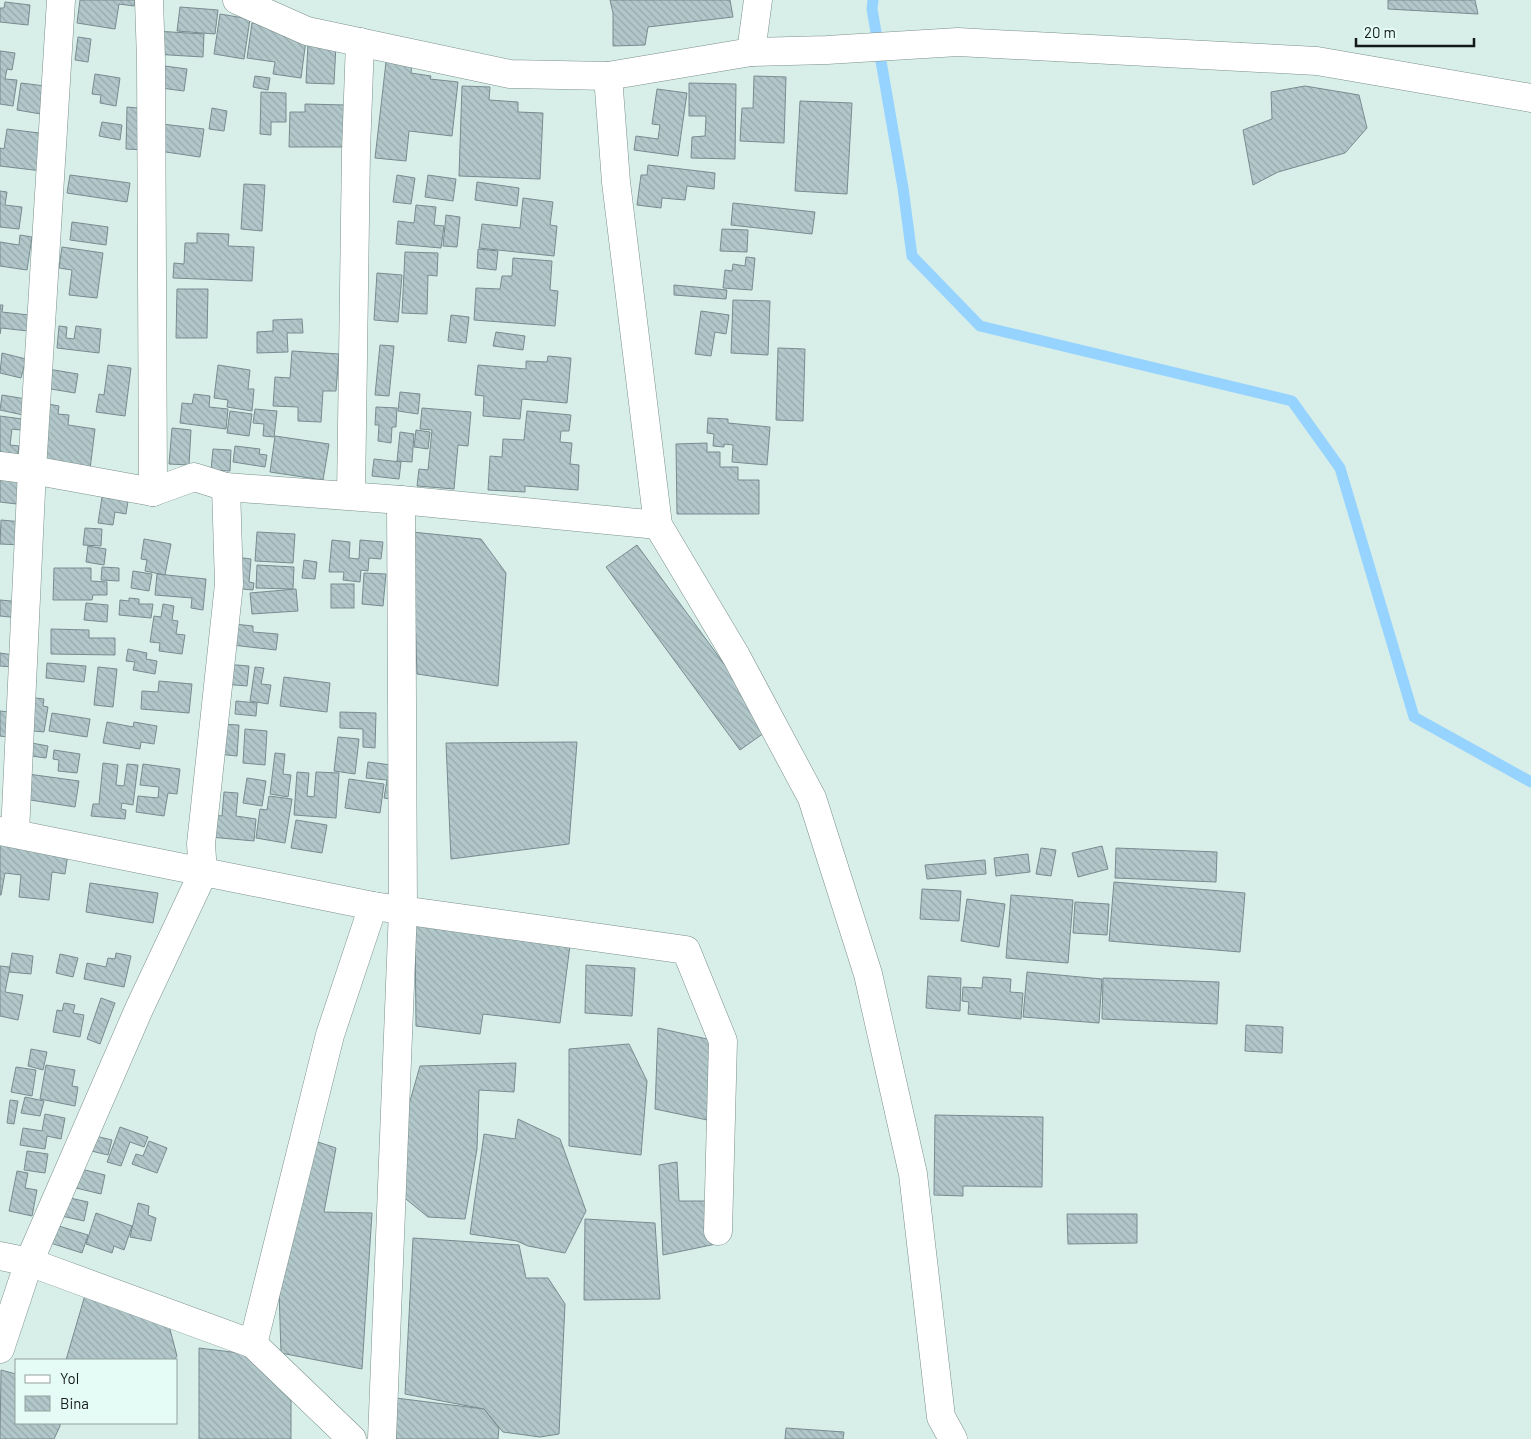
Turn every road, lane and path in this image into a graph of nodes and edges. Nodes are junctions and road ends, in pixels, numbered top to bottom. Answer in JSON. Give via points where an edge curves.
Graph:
{"nodes":[{"id":1,"x":60,"y":0,"type":"edge"},
{"id":2,"x":149,"y":0,"type":"edge"},
{"id":3,"x":237,"y":0,"type":"edge"},
{"id":4,"x":758,"y":0,"type":"edge"},
{"id":5,"x":360,"y":42,"type":"junction"},
{"id":6,"x":751,"y":52,"type":"junction"},
{"id":7,"x":608,"y":76,"type":"junction"},
{"id":8,"x":1531,"y":98,"type":"edge"},
{"id":9,"x":0,"y":466,"type":"edge"},
{"id":10,"x":32,"y":470,"type":"junction"},
{"id":11,"x":226,"y":487,"type":"junction"},
{"id":12,"x":153,"y":492,"type":"junction"},
{"id":13,"x":351,"y":495,"type":"junction"},
{"id":14,"x":400,"y":500,"type":"junction"},
{"id":15,"x":658,"y":525,"type":"junction"},
{"id":16,"x":8,"y":832,"type":"edge"},
{"id":17,"x":203,"y":873,"type":"junction"},
{"id":18,"x":373,"y":906,"type":"junction"},
{"id":19,"x":403,"y":909,"type":"junction"},
{"id":20,"x":718,"y":1231,"type":"dead end"},
{"id":21,"x":0,"y":1256,"type":"edge"},
{"id":22,"x":29,"y":1262,"type":"junction"},
{"id":23,"x":253,"y":1344,"type":"junction"},
{"id":24,"x":0,"y":1349,"type":"edge"},
{"id":25,"x":352,"y":1439,"type":"edge"},
{"id":26,"x":382,"y":1439,"type":"edge"},
{"id":27,"x":953,"y":1439,"type":"edge"}],
"edges":[{"from":1,"to":10,"type":"street"},
{"from":2,"to":12,"type":"street"},
{"from":3,"to":5,"type":"street","via":[[307,31]]},
{"from":4,"to":6,"type":"street"},
{"from":5,"to":7,"type":"street","via":[[510,74]]},
{"from":5,"to":13,"type":"street"},
{"from":6,"to":7,"type":"street"},
{"from":6,"to":8,"type":"street","via":[[958,42],[1317,61]]},
{"from":7,"to":15,"type":"street","via":[[616,182]]},
{"from":9,"to":10,"type":"street"},
{"from":10,"to":12,"type":"street"},
{"from":10,"to":16,"type":"street"},
{"from":11,"to":12,"type":"street","via":[[194,476]]},
{"from":11,"to":13,"type":"street"},
{"from":11,"to":17,"type":"street","via":[[230,584],[201,844]]},
{"from":13,"to":14,"type":"street"},
{"from":14,"to":15,"type":"street"},
{"from":14,"to":19,"type":"street"},
{"from":15,"to":27,"type":"street","via":[[736,656],[815,807],[868,974],[913,1174],[941,1417]]},
{"from":16,"to":17,"type":"street"},
{"from":17,"to":18,"type":"street"},
{"from":17,"to":22,"type":"street","via":[[139,1009]]},
{"from":18,"to":19,"type":"street"},
{"from":18,"to":23,"type":"street","via":[[330,1035]]},
{"from":19,"to":20,"type":"street","via":[[686,950],[723,1041]]},
{"from":19,"to":26,"type":"street"},
{"from":21,"to":22,"type":"street"},
{"from":22,"to":23,"type":"street"},
{"from":22,"to":24,"type":"street"},
{"from":23,"to":25,"type":"street"}]}
